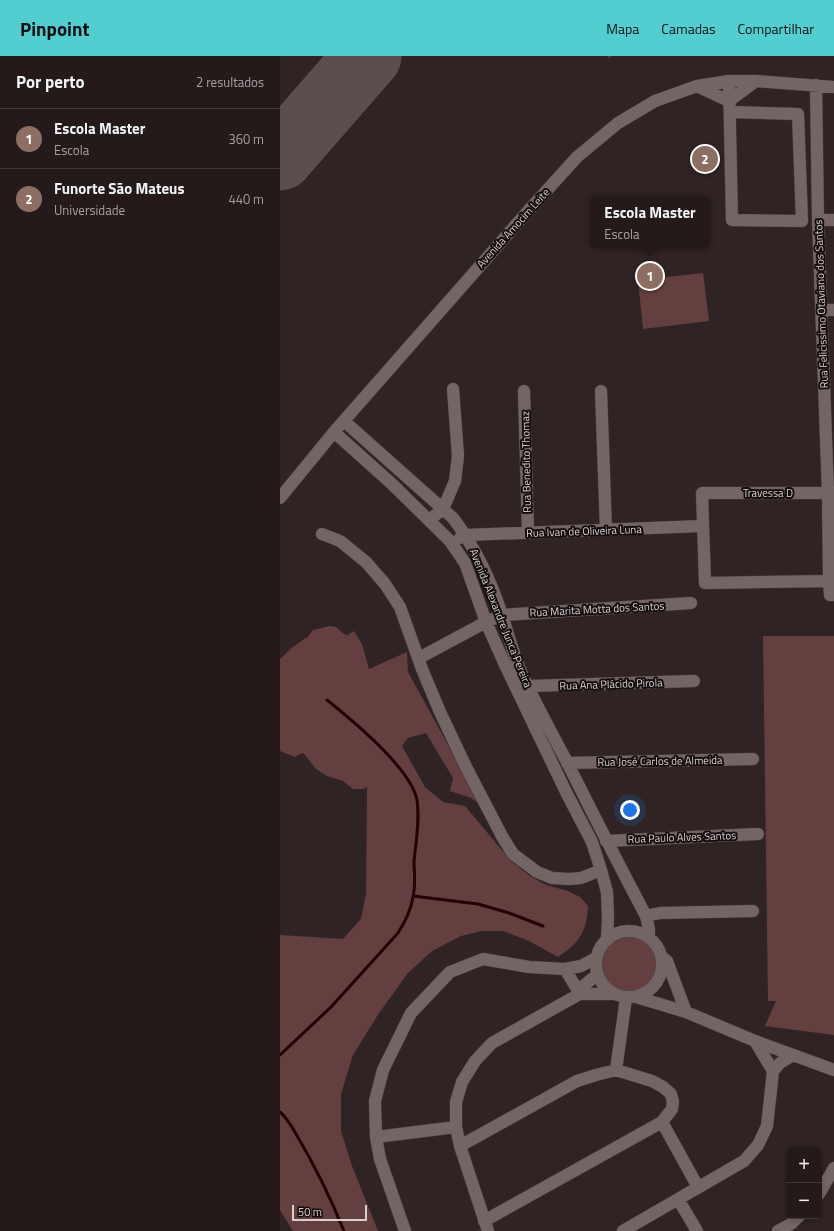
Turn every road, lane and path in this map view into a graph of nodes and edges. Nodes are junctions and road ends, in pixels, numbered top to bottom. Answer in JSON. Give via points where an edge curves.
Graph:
{"nodes":[{"id":1,"x":729,"y":81,"type":"junction"},
{"id":2,"x":756,"y":81,"type":"junction"},
{"id":3,"x":816,"y":85,"type":"junction"},
{"id":4,"x":697,"y":86,"type":"junction"},
{"id":5,"x":834,"y":87,"type":"edge"},
{"id":6,"x":730,"y":107,"type":"junction"},
{"id":7,"x":818,"y":220,"type":"junction"},
{"id":8,"x":834,"y":220,"type":"edge"},
{"id":9,"x":821,"y":310,"type":"junction"},
{"id":10,"x":834,"y":310,"type":"edge"},
{"id":11,"x":453,"y":389,"type":"dead end"},
{"id":12,"x":524,"y":391,"type":"dead end"},
{"id":13,"x":601,"y":391,"type":"dead end"},
{"id":14,"x":829,"y":400,"type":"edge"},
{"id":15,"x":344,"y":421,"type":"junction"},
{"id":16,"x":334,"y":432,"type":"junction"},
{"id":17,"x":831,"y":493,"type":"edge"},
{"id":18,"x":280,"y":498,"type":"edge"},
{"id":19,"x":443,"y":509,"type":"junction"},
{"id":20,"x":429,"y":520,"type":"junction"},
{"id":21,"x":702,"y":526,"type":"junction"},
{"id":22,"x":606,"y":530,"type":"junction"},
{"id":23,"x":528,"y":532,"type":"junction"},
{"id":24,"x":322,"y":534,"type":"dead end"},
{"id":25,"x":466,"y":535,"type":"junction"},
{"id":26,"x":450,"y":541,"type":"junction"},
{"id":27,"x":830,"y":581,"type":"junction"},
{"id":28,"x":832,"y":595,"type":"edge"},
{"id":29,"x":691,"y":603,"type":"dead end"},
{"id":30,"x":502,"y":615,"type":"junction"},
{"id":31,"x":486,"y":622,"type":"junction"},
{"id":32,"x":419,"y":658,"type":"junction"},
{"id":33,"x":694,"y":682,"type":"dead end"},
{"id":34,"x":528,"y":686,"type":"junction"},
{"id":35,"x":753,"y":759,"type":"dead end"},
{"id":36,"x":567,"y":763,"type":"junction"},
{"id":37,"x":758,"y":834,"type":"dead end"},
{"id":38,"x":606,"y":841,"type":"junction"},
{"id":39,"x":601,"y":870,"type":"junction"},
{"id":40,"x":754,"y":911,"type":"dead end"},
{"id":41,"x":646,"y":916,"type":"junction"},
{"id":42,"x":649,"y":938,"type":"junction"},
{"id":43,"x":607,"y":940,"type":"junction"},
{"id":44,"x":661,"y":956,"type":"junction"},
{"id":45,"x":596,"y":958,"type":"junction"},
{"id":46,"x":565,"y":969,"type":"junction"},
{"id":47,"x":597,"y":975,"type":"junction"},
{"id":48,"x":579,"y":992,"type":"junction"},
{"id":49,"x":614,"y":994,"type":"junction"},
{"id":50,"x":631,"y":997,"type":"junction"},
{"id":51,"x":686,"y":1012,"type":"junction"},
{"id":52,"x":755,"y":1041,"type":"junction"},
{"id":53,"x":793,"y":1055,"type":"junction"},
{"id":54,"x":616,"y":1070,"type":"junction"},
{"id":55,"x":834,"y":1070,"type":"edge"},
{"id":56,"x":773,"y":1071,"type":"junction"},
{"id":57,"x":662,"y":1122,"type":"junction"},
{"id":58,"x":456,"y":1128,"type":"junction"},
{"id":59,"x":376,"y":1137,"type":"junction"},
{"id":60,"x":460,"y":1146,"type":"junction"},
{"id":61,"x":834,"y":1168,"type":"edge"},
{"id":62,"x":698,"y":1187,"type":"junction"},
{"id":63,"x":822,"y":1189,"type":"edge"},
{"id":64,"x":678,"y":1199,"type":"junction"},
{"id":65,"x":796,"y":1219,"type":"edge"},
{"id":66,"x":486,"y":1226,"type":"edge"},
{"id":67,"x":405,"y":1231,"type":"edge"},
{"id":68,"x":623,"y":1231,"type":"edge"},
{"id":69,"x":697,"y":1231,"type":"edge"},
{"id":70,"x":778,"y":1231,"type":"edge"}],
"edges":[{"from":1,"to":2,"type":"street","name":"Avenida Amocim Leite"},
{"from":1,"to":4,"type":"street","name":"Avenida Amocim Leite"},
{"from":1,"to":6,"type":"street"},
{"from":2,"to":3,"type":"street","name":"Avenida Amocim Leite"},
{"from":2,"to":6,"type":"street"},
{"from":3,"to":5,"type":"street","name":"Avenida Amocim Leite"},
{"from":3,"to":7,"type":"street","name":"Rua Felicissimo Otaviano dos Santos"},
{"from":4,"to":6,"type":"street"},
{"from":4,"to":15,"type":"street","name":"Avenida Amocim Leite","via":[[655,100],[618,123],[577,157]]},
{"from":6,"to":6,"type":"street","via":[[798,114],[802,221],[732,220]]},
{"from":7,"to":8,"type":"street"},
{"from":7,"to":9,"type":"street","name":"Rua Felicissimo Otaviano dos Santos"},
{"from":9,"to":10,"type":"street"},
{"from":9,"to":14,"type":"street","name":"Rua Felicissimo Otaviano dos Santos"},
{"from":11,"to":19,"type":"street","via":[[458,456],[455,481]]},
{"from":12,"to":23,"type":"street","name":"Rua Benedito Thomaz"},
{"from":13,"to":22,"type":"street"},
{"from":14,"to":17,"type":"street","name":"Rua Felicissimo Otaviano dos Santos"},
{"from":15,"to":16,"type":"street","name":"Avenida Amocim Leite"},
{"from":15,"to":19,"type":"street","name":"Avenida Alexandre Junca Pereira"},
{"from":16,"to":18,"type":"street","name":"Avenida Amocim Leite"},
{"from":16,"to":20,"type":"street","name":"Avenida Alexandre Junca Pereira"},
{"from":17,"to":21,"type":"street","name":"Travessa D","via":[[702,493]]},
{"from":17,"to":27,"type":"street","name":"Rua Felicissimo Otaviano dos Santos"},
{"from":19,"to":20,"type":"street"},
{"from":19,"to":25,"type":"street","name":"Avenida Alexandre Junca Pereira","via":[[454,518]]},
{"from":20,"to":26,"type":"street","name":"Avenida Alexandre Junca Pereira"},
{"from":21,"to":22,"type":"street","name":"Rua Ivan de Oliveira Luna"},
{"from":21,"to":27,"type":"street","via":[[705,583]]},
{"from":22,"to":23,"type":"street","name":"Rua Ivan de Oliveira Luna"},
{"from":23,"to":25,"type":"street","name":"Rua Ivan de Oliveira Luna"},
{"from":24,"to":32,"type":"street","via":[[340,541],[366,562],[385,584],[400,607]]},
{"from":25,"to":26,"type":"street","name":"Rua Ivan de Oliveira Luna"},
{"from":25,"to":30,"type":"street","name":"Avenida Alexandre Junca Pereira"},
{"from":26,"to":31,"type":"street","name":"Avenida Alexandre Junca Pereira","via":[[465,563]]},
{"from":27,"to":28,"type":"street","name":"Rua Felicissimo Otaviano dos Santos"},
{"from":29,"to":30,"type":"street","name":"Rua Marita Motta dos Santos"},
{"from":30,"to":31,"type":"street","name":"Rua Marita Motta dos Santos"},
{"from":30,"to":34,"type":"street","name":"Avenida Alexandre Junca Pereira","via":[[508,640]]},
{"from":31,"to":32,"type":"street","name":"Rua Marita Motta dos Santos"},
{"from":31,"to":39,"type":"street","name":"Avenida Alexandre Junca Pereira","via":[[592,842]]},
{"from":32,"to":39,"type":"street","via":[[462,760],[513,854],[536,872],[552,878],[581,878]]},
{"from":33,"to":34,"type":"street","name":"Rua Ana Plácido Pirola"},
{"from":34,"to":36,"type":"street","name":"Avenida Alexandre Junca Pereira"},
{"from":35,"to":36,"type":"street","name":"Rua José Carlos de Almeida"},
{"from":36,"to":38,"type":"street","name":"Avenida Alexandre Junca Pereira"},
{"from":37,"to":38,"type":"street","name":"Rua Paulo Alves Santos"},
{"from":38,"to":41,"type":"street","name":"Avenida Alexandre Junca Pereira"},
{"from":39,"to":43,"type":"street","name":"Avenida Alexandre Junca Pereira","via":[[607,892]]},
{"from":40,"to":41,"type":"street","via":[[660,913]]},
{"from":41,"to":42,"type":"street","name":"Avenida Alexandre Junca Pereira"},
{"from":42,"to":43,"type":"street","via":[[627,931],[613,935]]},
{"from":42,"to":44,"type":"street"},
{"from":43,"to":45,"type":"street"},
{"from":44,"to":50,"type":"street","via":[[661,972],[655,985],[643,994]]},
{"from":44,"to":51,"type":"street","via":[[667,961]]},
{"from":45,"to":46,"type":"street","via":[[582,966]]},
{"from":45,"to":47,"type":"street"},
{"from":46,"to":48,"type":"street"},
{"from":46,"to":59,"type":"street","via":[[529,967],[483,958],[450,972],[411,1013],[383,1070],[375,1101]]},
{"from":47,"to":48,"type":"street"},
{"from":47,"to":49,"type":"street","via":[[602,985]]},
{"from":48,"to":49,"type":"street"},
{"from":48,"to":58,"type":"street","via":[[492,1043],[475,1061],[462,1082],[456,1102]]},
{"from":49,"to":50,"type":"street"},
{"from":50,"to":51,"type":"street"},
{"from":50,"to":54,"type":"street"},
{"from":51,"to":52,"type":"street"},
{"from":52,"to":53,"type":"street"},
{"from":52,"to":56,"type":"street"},
{"from":53,"to":55,"type":"street"},
{"from":53,"to":56,"type":"street"},
{"from":54,"to":57,"type":"street","via":[[664,1086],[671,1094],[673,1102],[672,1108]]},
{"from":54,"to":60,"type":"street","via":[[577,1081]]},
{"from":56,"to":62,"type":"street","via":[[767,1126],[758,1145],[744,1161]]},
{"from":57,"to":62,"type":"street"},
{"from":57,"to":66,"type":"street"},
{"from":58,"to":59,"type":"street"},
{"from":58,"to":60,"type":"street"},
{"from":59,"to":67,"type":"street","via":[[380,1159]]},
{"from":60,"to":66,"type":"street"},
{"from":61,"to":63,"type":"street"},
{"from":62,"to":64,"type":"street"},
{"from":64,"to":68,"type":"street"},
{"from":64,"to":69,"type":"street"},
{"from":65,"to":70,"type":"street"}]}
